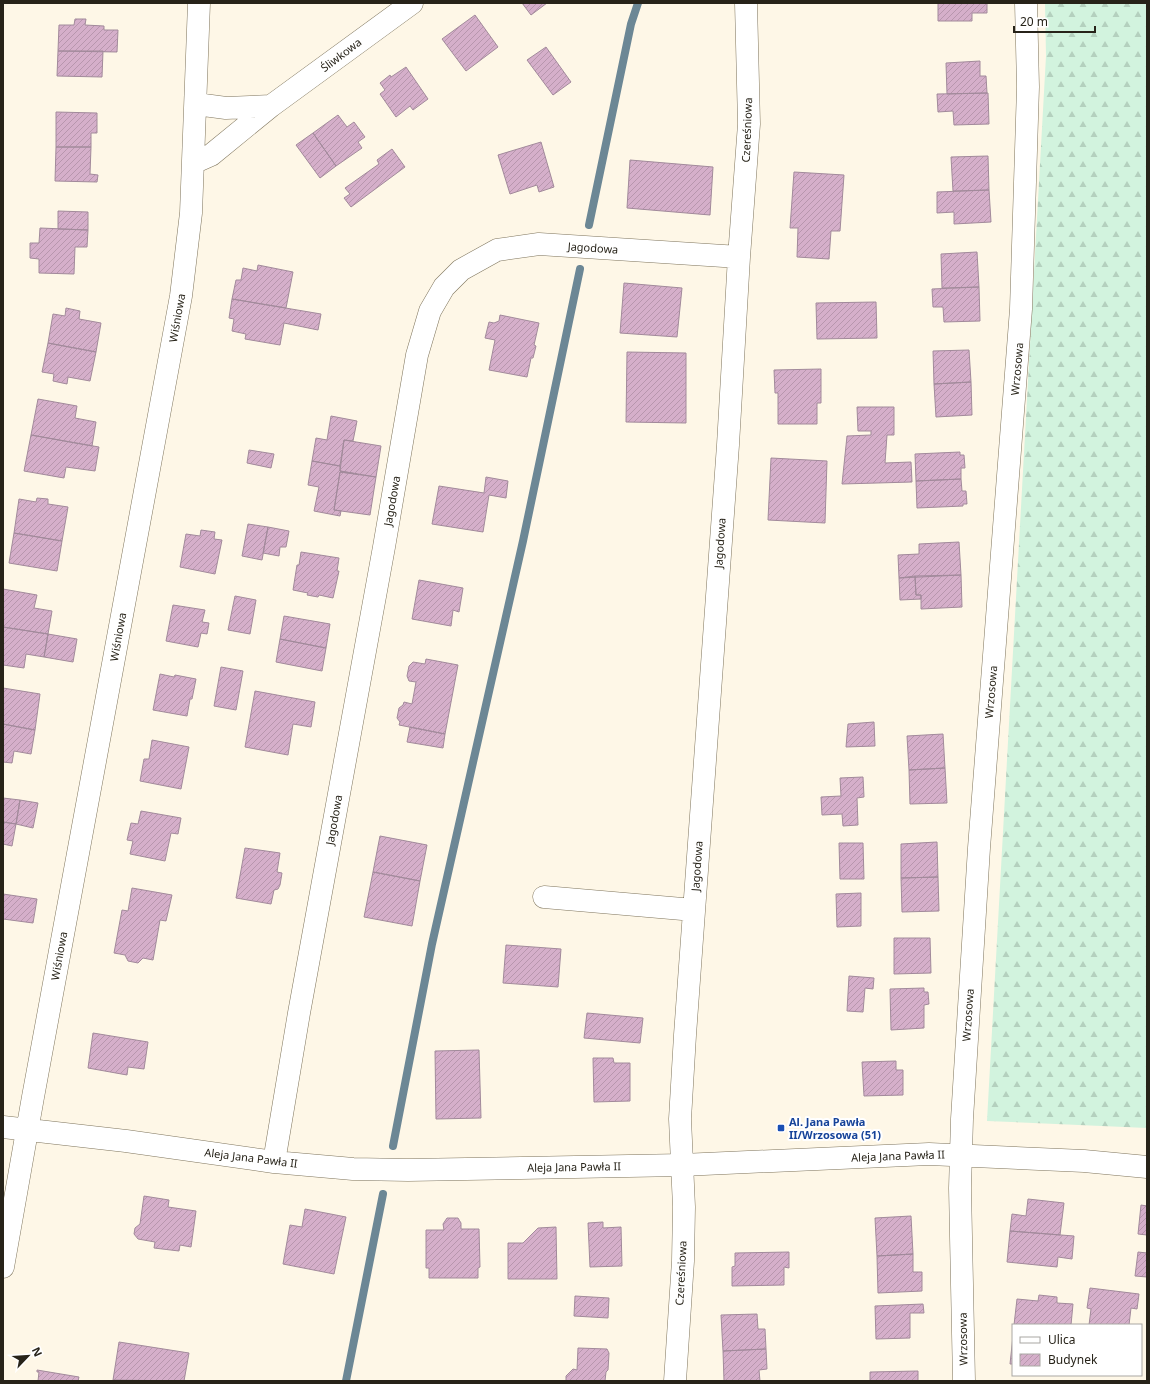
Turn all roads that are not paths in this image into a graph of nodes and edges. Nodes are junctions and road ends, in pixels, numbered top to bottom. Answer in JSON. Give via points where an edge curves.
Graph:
{"nodes":[{"id":1,"x":199,"y":3,"type":"edge"},
{"id":2,"x":412,"y":3,"type":"edge"},
{"id":3,"x":746,"y":3,"type":"edge"},
{"id":4,"x":1026,"y":3,"type":"edge"},
{"id":5,"x":196,"y":104,"type":"junction"},
{"id":6,"x":271,"y":106,"type":"junction"},
{"id":7,"x":193,"y":163,"type":"junction"},
{"id":8,"x":738,"y":256,"type":"junction"},
{"id":9,"x":544,"y":897,"type":"dead end"},
{"id":10,"x":694,"y":910,"type":"junction"},
{"id":11,"x":3,"y":1127,"type":"edge"},
{"id":12,"x":27,"y":1130,"type":"junction"},
{"id":13,"x":961,"y":1154,"type":"junction"},
{"id":14,"x":274,"y":1162,"type":"junction"},
{"id":15,"x":682,"y":1165,"type":"junction"},
{"id":16,"x":1147,"y":1167,"type":"edge"},
{"id":17,"x":3,"y":1267,"type":"edge"},
{"id":18,"x":675,"y":1381,"type":"edge"},
{"id":19,"x":964,"y":1381,"type":"edge"}],
"edges":[{"from":1,"to":5,"type":"street","name":"Wiśniowa"},
{"from":2,"to":6,"type":"street","name":"Śliwkowa"},
{"from":3,"to":8,"type":"street","name":"Czereśniowa","via":[[749,124]]},
{"from":4,"to":13,"type":"street","name":"Wrzosowa","via":[[1028,87],[1022,309],[979,848]]},
{"from":5,"to":6,"type":"street","via":[[226,108]]},
{"from":5,"to":7,"type":"street","name":"Wiśniowa"},
{"from":6,"to":7,"type":"street","name":"Śliwkowa","via":[[211,155]]},
{"from":7,"to":12,"type":"street","name":"Wiśniowa","via":[[191,213],[181,296]]},
{"from":8,"to":10,"type":"street","name":"Jagodowa","via":[[728,445]]},
{"from":8,"to":14,"type":"street","name":"Jagodowa","via":[[539,244],[497,250],[461,270],[444,287],[430,311],[417,355]]},
{"from":9,"to":10,"type":"street"},
{"from":10,"to":15,"type":"street","name":"Jagodowa","via":[[680,1119]]},
{"from":11,"to":12,"type":"street","name":"Aleja Jana Pawła II"},
{"from":12,"to":14,"type":"street","name":"Aleja Jana Pawła II"},
{"from":12,"to":17,"type":"street","name":"Wiśniowa"},
{"from":13,"to":15,"type":"street","name":"Aleja Jana Pawła II"},
{"from":13,"to":16,"type":"street","name":"Aleja Jana Pawła II"},
{"from":13,"to":19,"type":"street","name":"Wrzosowa"},
{"from":14,"to":15,"type":"street","name":"Aleja Jana Pawła II","via":[[354,1169],[408,1170]]},
{"from":15,"to":18,"type":"street","name":"Czereśniowa","via":[[684,1207]]}]}
